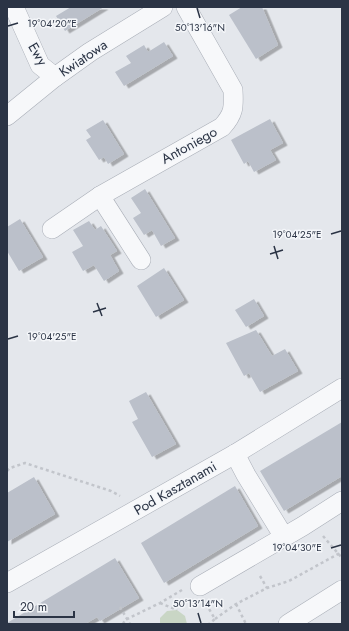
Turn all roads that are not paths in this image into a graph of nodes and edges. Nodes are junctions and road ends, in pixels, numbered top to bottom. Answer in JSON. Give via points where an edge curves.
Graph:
{"nodes":[{"id":1,"x":14,"y":7,"type":"edge"},
{"id":2,"x":163,"y":7,"type":"edge"},
{"id":3,"x":186,"y":7,"type":"edge"},
{"id":4,"x":55,"y":77,"type":"junction"},
{"id":5,"x":7,"y":116,"type":"edge"},
{"id":6,"x":100,"y":196,"type":"junction"},
{"id":7,"x":52,"y":229,"type":"dead end"},
{"id":8,"x":141,"y":260,"type":"dead end"},
{"id":9,"x":342,"y":388,"type":"edge"},
{"id":10,"x":235,"y":454,"type":"junction"},
{"id":11,"x":342,"y":501,"type":"edge"},
{"id":12,"x":284,"y":537,"type":"junction"},
{"id":13,"x":7,"y":583,"type":"edge"},
{"id":14,"x":200,"y":586,"type":"road end"},
{"id":15,"x":342,"y":590,"type":"edge"},
{"id":16,"x":288,"y":624,"type":"edge"}],
"edges":[{"from":1,"to":4,"type":"street","name":"Ewy","via":[[40,65]]},
{"from":2,"to":4,"type":"street","name":"Kwiatowa"},
{"from":3,"to":6,"type":"street","name":"Antoniego","via":[[233,90],[232,114],[222,127]]},
{"from":4,"to":5,"type":"street","name":"Kwiatowa"},
{"from":6,"to":7,"type":"street","name":"Antoniego"},
{"from":6,"to":8,"type":"street"},
{"from":9,"to":10,"type":"street","name":"Pod Kasztanami"},
{"from":10,"to":12,"type":"street"},
{"from":10,"to":13,"type":"street","name":"Pod Kasztanami"},
{"from":11,"to":12,"type":"street"},
{"from":12,"to":14,"type":"street"},
{"from":15,"to":16,"type":"street"}]}
